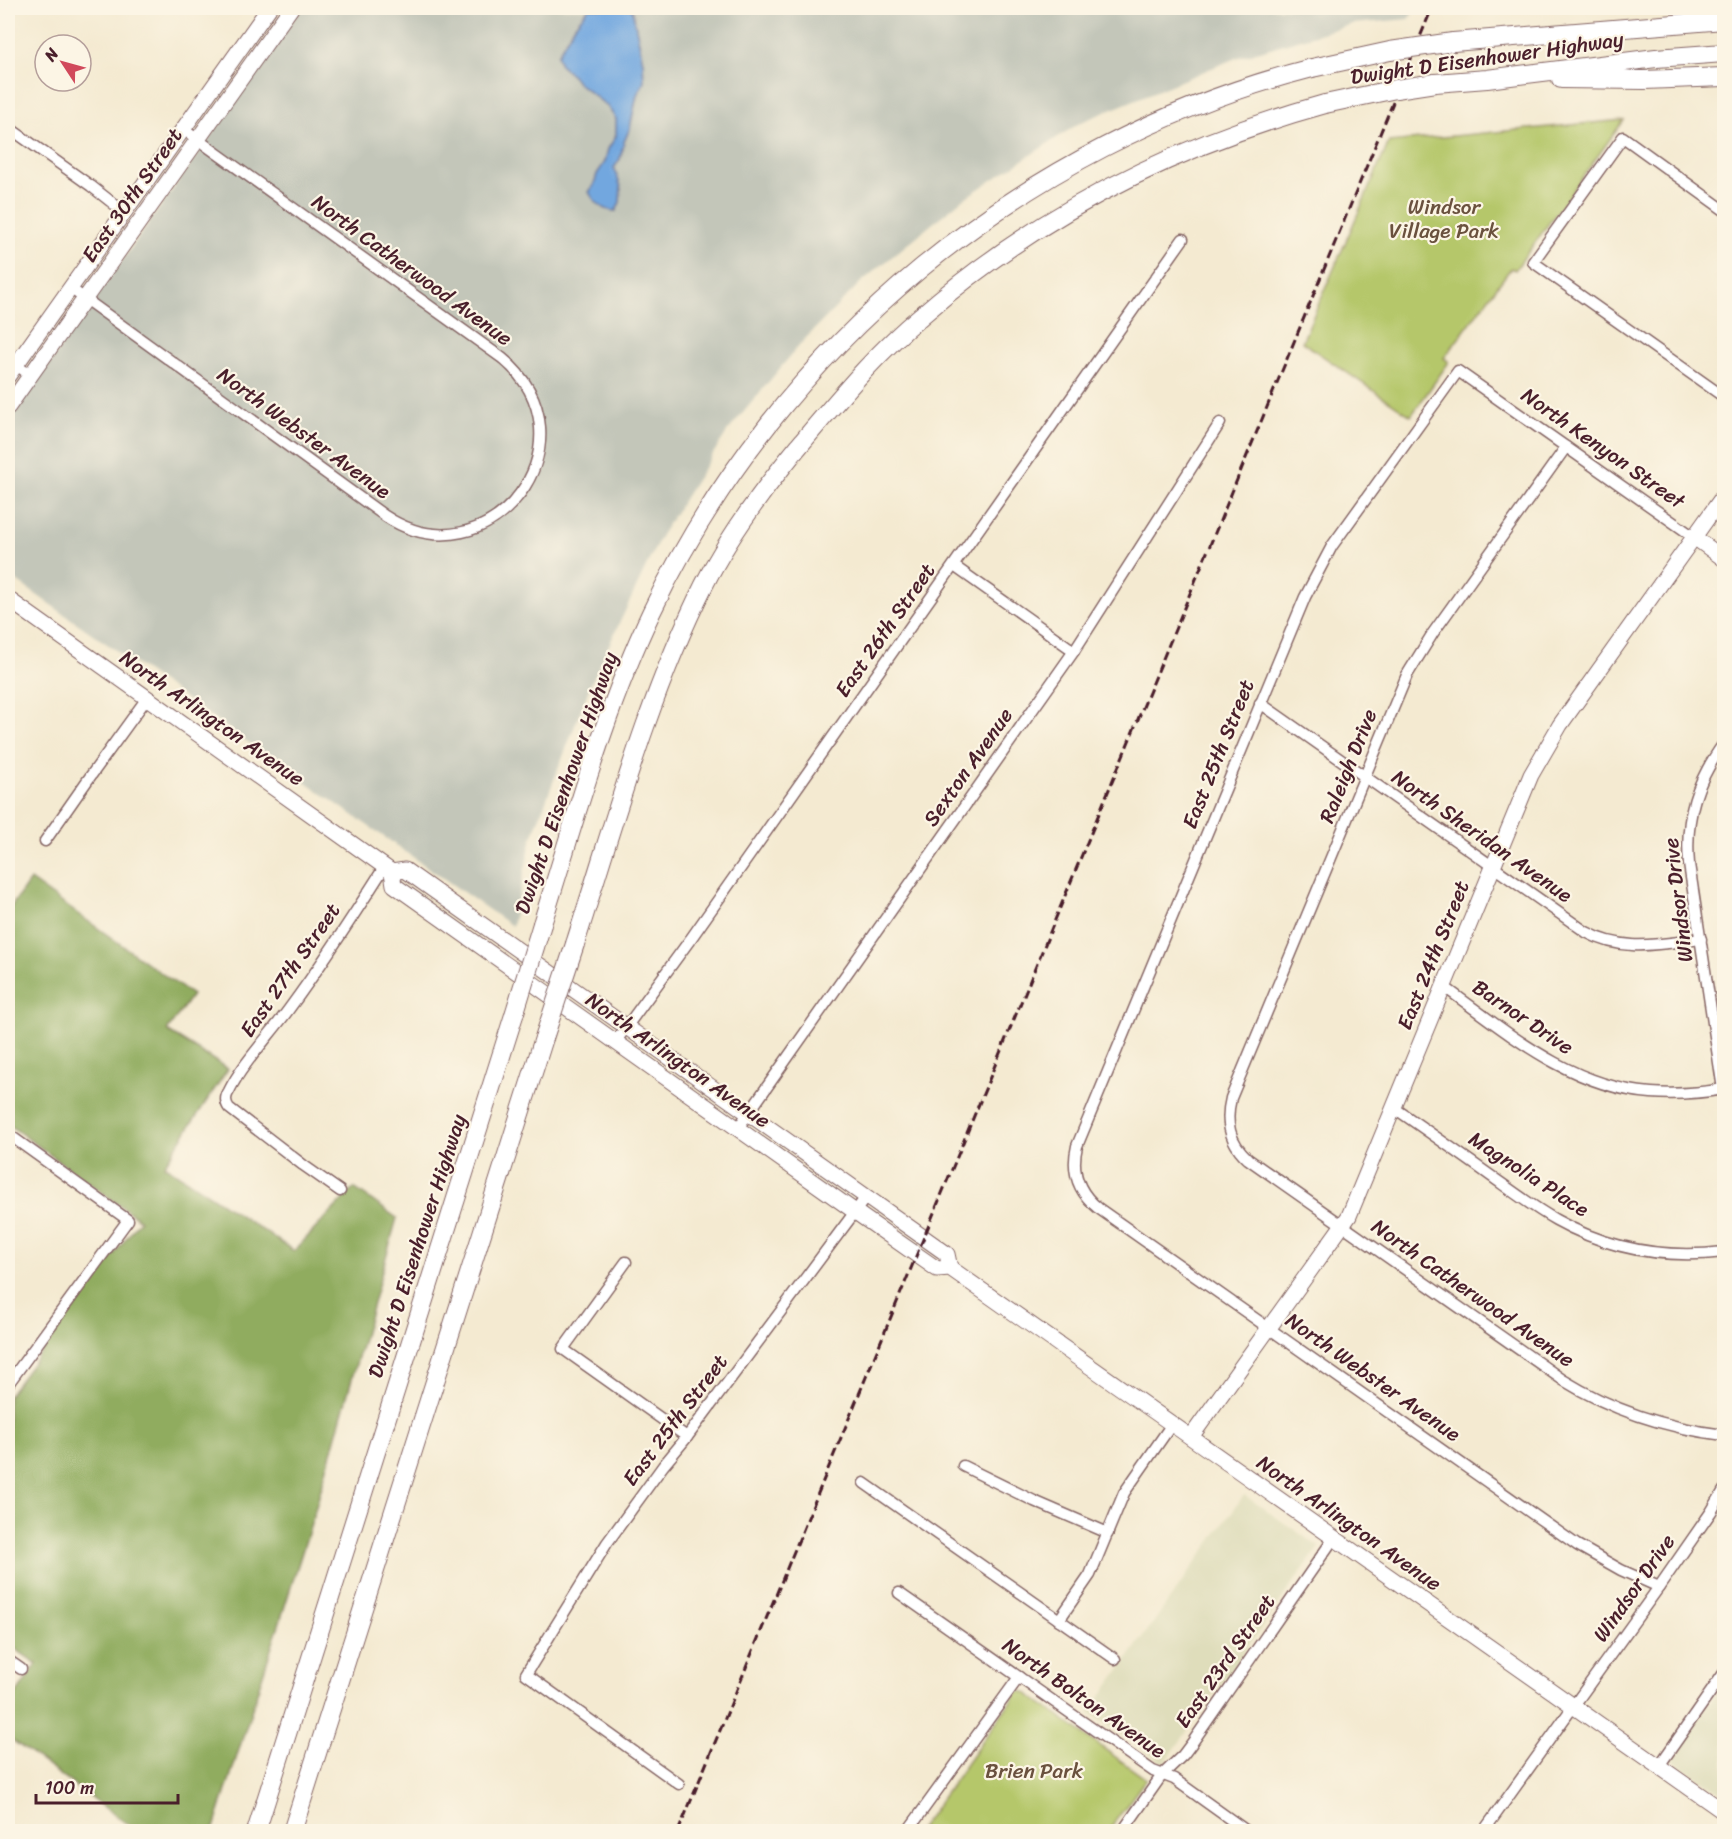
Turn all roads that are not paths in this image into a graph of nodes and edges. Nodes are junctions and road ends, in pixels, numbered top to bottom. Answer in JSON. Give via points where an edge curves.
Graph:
{"nodes":[{"id":1,"x":269,"y":8,"type":"edge"},
{"id":2,"x":291,"y":8,"type":"edge"},
{"id":3,"x":1719,"y":20,"type":"edge"},
{"id":4,"x":1725,"y":53,"type":"edge"},
{"id":5,"x":1725,"y":77,"type":"edge"},
{"id":6,"x":1488,"y":79,"type":"junction"},
{"id":7,"x":8,"y":127,"type":"edge"},
{"id":8,"x":183,"y":129,"type":"junction"},
{"id":9,"x":197,"y":139,"type":"junction"},
{"id":10,"x":1725,"y":210,"type":"edge"},
{"id":11,"x":124,"y":212,"type":"junction"},
{"id":12,"x":1183,"y":239,"type":"dead end"},
{"id":13,"x":70,"y":288,"type":"junction"},
{"id":14,"x":84,"y":298,"type":"junction"},
{"id":15,"x":10,"y":367,"type":"edge"},
{"id":16,"x":1458,"y":371,"type":"joint"},
{"id":17,"x":30,"y":375,"type":"junction"},
{"id":18,"x":1725,"y":397,"type":"edge"},
{"id":19,"x":8,"y":406,"type":"edge"},
{"id":20,"x":1220,"y":423,"type":"dead end"},
{"id":21,"x":1566,"y":447,"type":"junction"},
{"id":22,"x":525,"y":487,"type":"joint"},
{"id":23,"x":1725,"y":495,"type":"edge"},
{"id":24,"x":1694,"y":537,"type":"junction"},
{"id":25,"x":1725,"y":559,"type":"edge"},
{"id":26,"x":954,"y":566,"type":"junction"},
{"id":27,"x":8,"y":599,"type":"edge"},
{"id":28,"x":1074,"y":651,"type":"junction"},
{"id":29,"x":147,"y":698,"type":"junction"},
{"id":30,"x":1260,"y":704,"type":"junction"},
{"id":31,"x":1725,"y":743,"type":"edge"},
{"id":32,"x":1365,"y":777,"type":"junction"},
{"id":33,"x":45,"y":841,"type":"dead end"},
{"id":34,"x":1492,"y":867,"type":"junction"},
{"id":35,"x":389,"y":869,"type":"junction"},
{"id":36,"x":1701,"y":939,"type":"junction"},
{"id":37,"x":1443,"y":986,"type":"junction"},
{"id":38,"x":626,"y":1027,"type":"junction"},
{"id":39,"x":616,"y":1041,"type":"junction"},
{"id":40,"x":1724,"y":1092,"type":"edge"},
{"id":41,"x":1393,"y":1107,"type":"junction"},
{"id":42,"x":748,"y":1113,"type":"junction"},
{"id":43,"x":738,"y":1128,"type":"junction"},
{"id":44,"x":1230,"y":1131,"type":"joint"},
{"id":45,"x":8,"y":1134,"type":"edge"},
{"id":46,"x":1078,"y":1181,"type":"joint"},
{"id":47,"x":340,"y":1191,"type":"dead end"},
{"id":48,"x":866,"y":1197,"type":"junction"},
{"id":49,"x":855,"y":1212,"type":"junction"},
{"id":50,"x":1342,"y":1225,"type":"junction"},
{"id":51,"x":1725,"y":1252,"type":"edge"},
{"id":52,"x":626,"y":1262,"type":"dead end"},
{"id":53,"x":950,"y":1268,"type":"junction"},
{"id":54,"x":1269,"y":1328,"type":"junction"},
{"id":55,"x":8,"y":1384,"type":"edge"},
{"id":56,"x":1172,"y":1424,"type":"junction"},
{"id":57,"x":1725,"y":1435,"type":"edge"},
{"id":58,"x":687,"y":1437,"type":"junction"},
{"id":59,"x":1191,"y":1437,"type":"junction"},
{"id":60,"x":963,"y":1466,"type":"dead end"},
{"id":61,"x":864,"y":1484,"type":"dead end"},
{"id":62,"x":1725,"y":1490,"type":"edge"},
{"id":63,"x":1108,"y":1533,"type":"junction"},
{"id":64,"x":1334,"y":1538,"type":"junction"},
{"id":65,"x":1659,"y":1587,"type":"junction"},
{"id":66,"x":899,"y":1593,"type":"dead end"},
{"id":67,"x":1059,"y":1620,"type":"junction"},
{"id":68,"x":1115,"y":1659,"type":"dead end"},
{"id":69,"x":8,"y":1660,"type":"edge"},
{"id":70,"x":21,"y":1669,"type":"dead end"},
{"id":71,"x":1725,"y":1673,"type":"edge"},
{"id":72,"x":1019,"y":1677,"type":"junction"},
{"id":73,"x":1573,"y":1706,"type":"junction"},
{"id":74,"x":1659,"y":1766,"type":"junction"},
{"id":75,"x":1162,"y":1775,"type":"junction"},
{"id":76,"x":679,"y":1784,"type":"dead end"},
{"id":77,"x":1725,"y":1812,"type":"edge"},
{"id":78,"x":256,"y":1832,"type":"edge"},
{"id":79,"x":292,"y":1832,"type":"edge"},
{"id":80,"x":907,"y":1832,"type":"edge"},
{"id":81,"x":1122,"y":1832,"type":"edge"},
{"id":82,"x":1248,"y":1832,"type":"edge"},
{"id":83,"x":1483,"y":1832,"type":"edge"}],
"edges":[{"from":1,"to":8,"type":"main road","name":"East 30th Street"},
{"from":2,"to":9,"type":"main road","name":"East 30th Street"},
{"from":3,"to":78,"type":"highway","name":"Dwight D Eisenhower Highway","bridge":true,"via":[[1453,42],[1390,51],[1312,68],[1229,93],[1172,116],[1100,150],[975,226],[910,276],[853,330],[766,427],[679,559],[650,615],[612,707]]},
{"from":4,"to":6,"type":"highway","name":"Dwight D Eisenhower Highway"},
{"from":5,"to":6,"type":"highway"},
{"from":6,"to":79,"type":"highway","name":"Dwight D Eisenhower Highway","bridge":true,"via":[[1396,89],[1325,104],[1255,125],[1192,148],[1074,206],[1028,234],[920,316],[867,368],[783,465],[743,521],[706,582],[644,728]]},
{"from":7,"to":11,"type":"street"},
{"from":8,"to":9,"type":"street","name":"North Catherwood Avenue"},
{"from":8,"to":11,"type":"main road","name":"East 30th Street"},
{"from":9,"to":14,"type":"main road","name":"East 30th Street"},
{"from":9,"to":22,"type":"street","name":"North Catherwood Avenue","via":[[512,367],[530,392],[538,416],[538,455]]},
{"from":10,"to":18,"type":"street","via":[[1623,137],[1533,262]]},
{"from":11,"to":13,"type":"main road","name":"East 30th Street"},
{"from":12,"to":26,"type":"street","name":"East 26th Street"},
{"from":13,"to":14,"type":"street","name":"North Webster Avenue"},
{"from":13,"to":15,"type":"main road","name":"East 30th Street"},
{"from":14,"to":17,"type":"main road","name":"East 30th Street"},
{"from":14,"to":22,"type":"street","name":"North Webster Avenue","via":[[385,516],[403,525],[429,533],[465,531],[504,511]]},
{"from":15,"to":17,"type":"street"},
{"from":16,"to":21,"type":"street","name":"North Kenyon Street"},
{"from":16,"to":30,"type":"street","name":"East 25th Street","via":[[1328,554],[1305,597]]},
{"from":17,"to":19,"type":"main road","name":"East 30th Street"},
{"from":20,"to":28,"type":"street","name":"Sexton Avenue"},
{"from":21,"to":24,"type":"street","name":"North Kenyon Street"},
{"from":21,"to":32,"type":"street","name":"Raleigh Drive","via":[[1420,652]]},
{"from":23,"to":24,"type":"main road","name":"East 24th Street"},
{"from":24,"to":25,"type":"main road","name":"North Kenyon Street"},
{"from":24,"to":34,"type":"main road","name":"East 24th Street","via":[[1548,744]]},
{"from":26,"to":28,"type":"street"},
{"from":26,"to":38,"type":"street","name":"East 26th Street"},
{"from":27,"to":29,"type":"main road","name":"North Arlington Avenue"},
{"from":28,"to":42,"type":"street","name":"Sexton Avenue"},
{"from":29,"to":33,"type":"street"},
{"from":29,"to":35,"type":"main road","name":"North Arlington Avenue"},
{"from":30,"to":32,"type":"street","name":"North Sheridan Avenue"},
{"from":30,"to":46,"type":"street","name":"East 25th Street","via":[[1077,1146]]},
{"from":31,"to":36,"type":"street","name":"Windsor Drive","via":[[1700,783],[1689,825],[1689,864]]},
{"from":32,"to":34,"type":"street","name":"North Sheridan Avenue"},
{"from":32,"to":44,"type":"street","name":"Raleigh Drive","via":[[1231,1098]]},
{"from":34,"to":36,"type":"street","name":"North Sheridan Avenue","via":[[1602,940],[1638,946]]},
{"from":34,"to":37,"type":"main road","name":"East 24th Street"},
{"from":35,"to":38,"type":"main road","name":"North Arlington Avenue","via":[[405,870]]},
{"from":35,"to":39,"type":"main road","name":"North Arlington Avenue","via":[[394,885]]},
{"from":35,"to":47,"type":"street","name":"East 27th Street","via":[[226,1095],[229,1108]]},
{"from":36,"to":40,"type":"street","name":"Windsor Drive"},
{"from":37,"to":40,"type":"street","name":"Barnor Drive","via":[[1544,1058],[1577,1075],[1649,1093]]},
{"from":37,"to":41,"type":"main road","name":"East 24th Street"},
{"from":38,"to":39,"type":"street","name":"East 26th Street"},
{"from":38,"to":42,"type":"main road","name":"North Arlington Avenue"},
{"from":39,"to":43,"type":"main road","name":"North Arlington Avenue"},
{"from":41,"to":50,"type":"main road","name":"East 24th Street"},
{"from":41,"to":51,"type":"street","name":"Magnolia Place","via":[[1543,1212],[1578,1231],[1619,1246],[1658,1254]]},
{"from":42,"to":43,"type":"street","name":"Sexton Avenue"},
{"from":42,"to":48,"type":"main road","name":"North Arlington Avenue"},
{"from":43,"to":49,"type":"main road","name":"North Arlington Avenue"},
{"from":44,"to":50,"type":"street","name":"North Catherwood Avenue","via":[[1245,1156]]},
{"from":45,"to":55,"type":"street","via":[[128,1220]]},
{"from":46,"to":54,"type":"street","name":"North Webster Avenue","via":[[1098,1208]]},
{"from":48,"to":49,"type":"street","name":"East 25th Street"},
{"from":48,"to":53,"type":"main road","name":"North Arlington Avenue","via":[[947,1254]]},
{"from":49,"to":53,"type":"main road","name":"North Arlington Avenue","via":[[937,1269]]},
{"from":49,"to":58,"type":"street","name":"East 25th Street"},
{"from":50,"to":54,"type":"main road","name":"East 24th Street"},
{"from":50,"to":57,"type":"street","name":"North Catherwood Avenue","via":[[1579,1390],[1652,1421]]},
{"from":52,"to":58,"type":"street","via":[[563,1349]]},
{"from":53,"to":56,"type":"main road","name":"North Arlington Avenue"},
{"from":54,"to":59,"type":"main road","name":"East 24th Street"},
{"from":54,"to":65,"type":"street","name":"North Webster Avenue","via":[[1577,1545]]},
{"from":56,"to":59,"type":"main road","name":"North Arlington Avenue"},
{"from":56,"to":63,"type":"street","via":[[1124,1493]]},
{"from":58,"to":76,"type":"street","name":"East 25th Street","via":[[607,1544],[526,1674]]},
{"from":59,"to":64,"type":"main road","name":"North Arlington Avenue"},
{"from":60,"to":63,"type":"street"},
{"from":61,"to":67,"type":"street"},
{"from":62,"to":65,"type":"street","name":"Windsor Drive"},
{"from":63,"to":67,"type":"street","via":[[1090,1575]]},
{"from":64,"to":73,"type":"main road","name":"North Arlington Avenue"},
{"from":64,"to":75,"type":"street","name":"East 23rd Street","via":[[1192,1743]]},
{"from":65,"to":73,"type":"street","name":"Windsor Drive"},
{"from":66,"to":72,"type":"street","name":"North Bolton Avenue"},
{"from":67,"to":68,"type":"street"},
{"from":69,"to":70,"type":"street"},
{"from":71,"to":74,"type":"street"},
{"from":72,"to":75,"type":"street","name":"North Bolton Avenue"},
{"from":72,"to":80,"type":"street"},
{"from":73,"to":74,"type":"main road","name":"North Arlington Avenue"},
{"from":73,"to":83,"type":"street","name":"Windsor Drive"},
{"from":74,"to":77,"type":"main road","name":"North Arlington Avenue"},
{"from":75,"to":81,"type":"street","name":"East 23rd Street"},
{"from":75,"to":82,"type":"street","name":"North Bolton Avenue","via":[[1174,1779]]}]}
